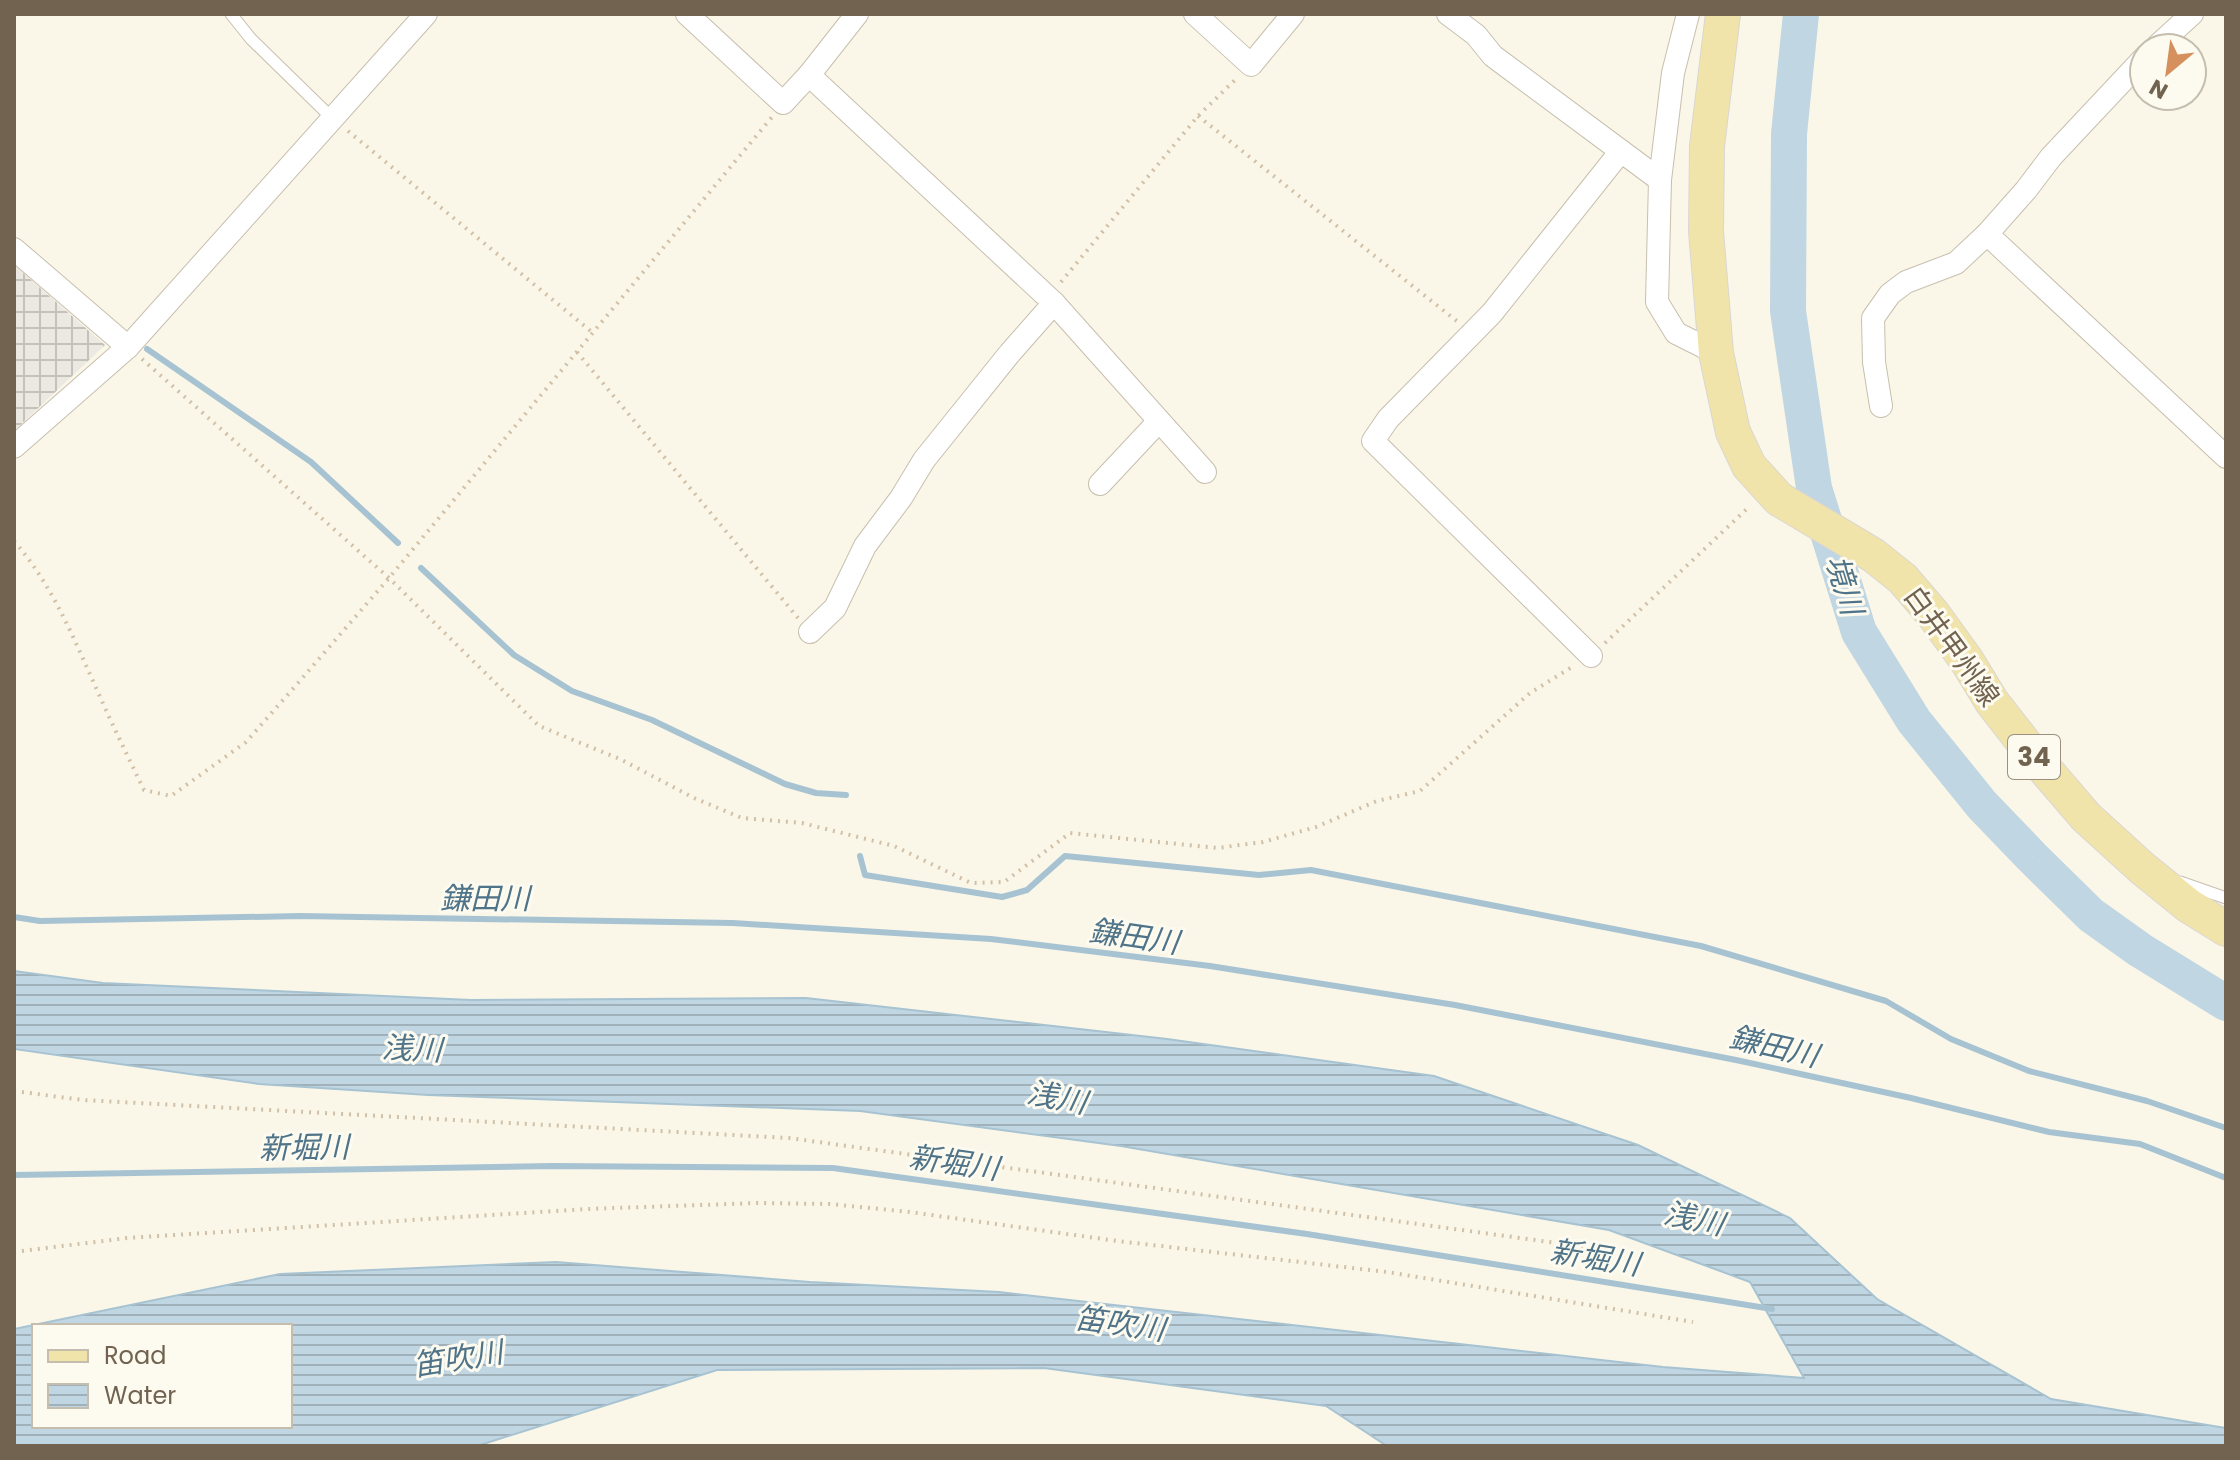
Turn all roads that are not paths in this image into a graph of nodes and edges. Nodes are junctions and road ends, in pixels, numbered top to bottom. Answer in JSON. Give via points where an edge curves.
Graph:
{"nodes":[{"id":1,"x":231,"y":14,"type":"edge"},
{"id":2,"x":426,"y":14,"type":"edge"},
{"id":3,"x":687,"y":14,"type":"edge"},
{"id":4,"x":857,"y":14,"type":"edge"},
{"id":5,"x":1195,"y":14,"type":"edge"},
{"id":6,"x":1293,"y":14,"type":"edge"},
{"id":7,"x":1448,"y":14,"type":"edge"},
{"id":8,"x":1688,"y":14,"type":"edge"},
{"id":9,"x":1723,"y":14,"type":"edge"},
{"id":10,"x":2192,"y":14,"type":"edge"},
{"id":11,"x":2172,"y":32,"type":"edge"},
{"id":12,"x":809,"y":75,"type":"junction"},
{"id":13,"x":2128,"y":75,"type":"edge"},
{"id":14,"x":334,"y":119,"type":"junction"},
{"id":15,"x":1621,"y":151,"type":"junction"},
{"id":16,"x":1660,"y":180,"type":"junction"},
{"id":17,"x":1987,"y":234,"type":"junction"},
{"id":18,"x":14,"y":249,"type":"edge"},
{"id":19,"x":1054,"y":303,"type":"junction"},
{"id":20,"x":128,"y":347,"type":"junction"},
{"id":21,"x":1716,"y":353,"type":"junction"},
{"id":22,"x":1881,"y":406,"type":"dead end"},
{"id":23,"x":1159,"y":421,"type":"junction"},
{"id":24,"x":14,"y":447,"type":"edge"},
{"id":25,"x":2226,"y":457,"type":"edge"},
{"id":26,"x":1205,"y":472,"type":"dead end"},
{"id":27,"x":1100,"y":484,"type":"dead end"},
{"id":28,"x":810,"y":632,"type":"road end"},
{"id":29,"x":1591,"y":656,"type":"road end"},
{"id":30,"x":2142,"y":868,"type":"junction"},
{"id":31,"x":2226,"y":898,"type":"edge"},
{"id":32,"x":2226,"y":929,"type":"edge"}],
"edges":[{"from":1,"to":14,"type":"lane"},
{"from":2,"to":14,"type":"street"},
{"from":3,"to":12,"type":"street","via":[[783,103]]},
{"from":4,"to":12,"type":"street"},
{"from":5,"to":6,"type":"street","via":[[1251,65]]},
{"from":7,"to":15,"type":"street","via":[[1493,56]]},
{"from":8,"to":16,"type":"street","via":[[1673,73]]},
{"from":9,"to":21,"type":"main road","name":"白井甲州線","number":"34","via":[[1707,146],[1706,231]]},
{"from":10,"to":11,"type":"street"},
{"from":12,"to":19,"type":"street"},
{"from":13,"to":17,"type":"street"},
{"from":14,"to":20,"type":"street"},
{"from":15,"to":16,"type":"street"},
{"from":15,"to":29,"type":"street","via":[[1492,313],[1373,441]]},
{"from":16,"to":21,"type":"street","via":[[1657,302],[1676,333]]},
{"from":17,"to":22,"type":"street","via":[[1956,263],[1906,282],[1873,318]]},
{"from":17,"to":25,"type":"street"},
{"from":18,"to":20,"type":"street"},
{"from":19,"to":23,"type":"street"},
{"from":19,"to":28,"type":"street","via":[[924,460],[865,546],[835,608]]},
{"from":20,"to":24,"type":"street"},
{"from":21,"to":30,"type":"main road","name":"白井甲州線","number":"34","via":[[1733,432],[1749,466],[1773,492],[1903,579],[2001,714],[2086,817]]},
{"from":23,"to":26,"type":"street"},
{"from":23,"to":27,"type":"street"},
{"from":30,"to":31,"type":"lane"},
{"from":30,"to":32,"type":"main road","name":"白井甲州線","number":"34"}]}
